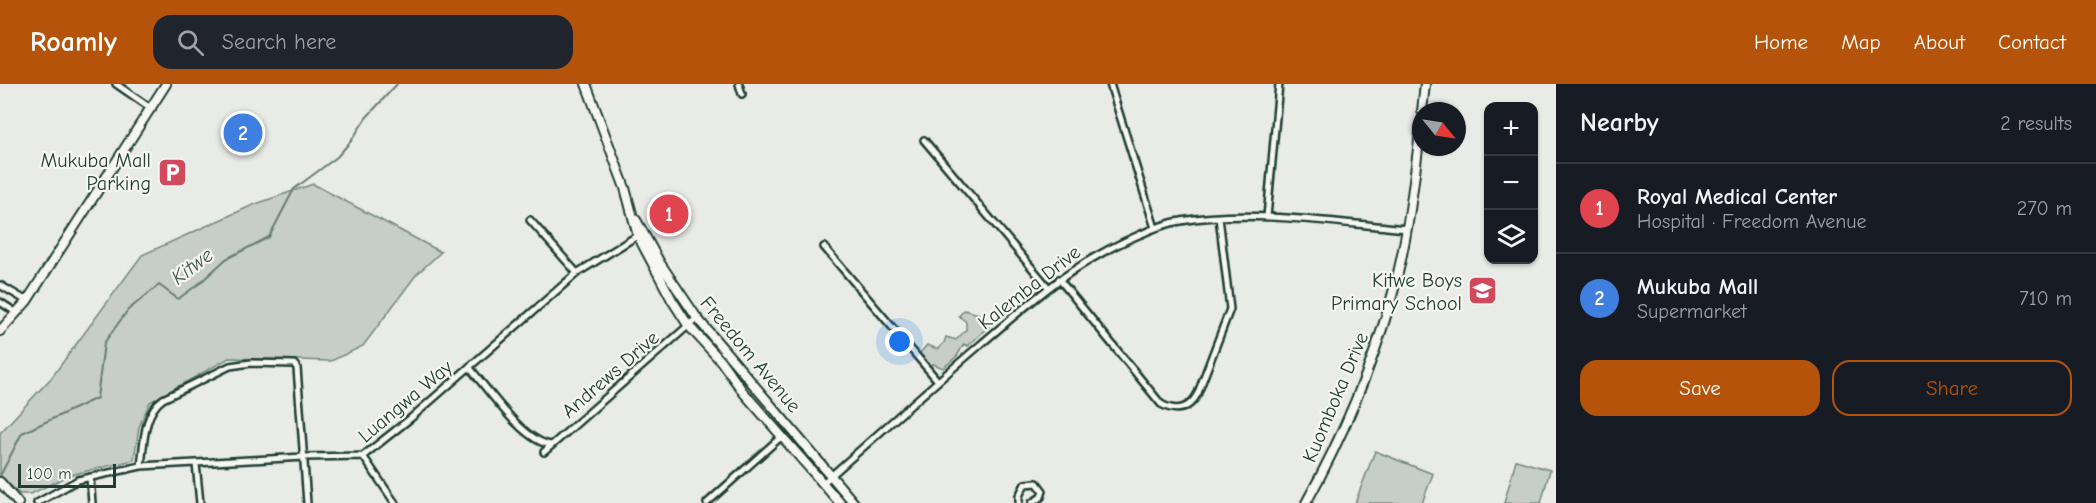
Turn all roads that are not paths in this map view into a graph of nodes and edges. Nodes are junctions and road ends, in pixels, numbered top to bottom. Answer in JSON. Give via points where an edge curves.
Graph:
{"nodes":[{"id":1,"x":116,"y":84,"type":"edge"},
{"id":2,"x":166,"y":84,"type":"edge"},
{"id":3,"x":586,"y":84,"type":"edge"},
{"id":4,"x":739,"y":84,"type":"edge"},
{"id":5,"x":1110,"y":84,"type":"edge"},
{"id":6,"x":1278,"y":84,"type":"edge"},
{"id":7,"x":1425,"y":84,"type":"edge"},
{"id":8,"x":742,"y":94,"type":"dead end"},
{"id":9,"x":1423,"y":102,"type":"edge"},
{"id":10,"x":152,"y":108,"type":"junction"},
{"id":11,"x":924,"y":140,"type":"dead end"},
{"id":12,"x":1417,"y":156,"type":"edge"},
{"id":13,"x":1219,"y":217,"type":"junction"},
{"id":14,"x":1267,"y":217,"type":"junction"},
{"id":15,"x":530,"y":220,"type":"dead end"},
{"id":16,"x":1155,"y":228,"type":"junction"},
{"id":17,"x":1407,"y":229,"type":"junction"},
{"id":18,"x":641,"y":234,"type":"junction"},
{"id":19,"x":824,"y":247,"type":"dead end"},
{"id":20,"x":577,"y":273,"type":"junction"},
{"id":21,"x":1059,"y":279,"type":"junction"},
{"id":22,"x":0,"y":285,"type":"edge"},
{"id":23,"x":1048,"y":287,"type":"junction"},
{"id":24,"x":27,"y":301,"type":"junction"},
{"id":25,"x":0,"y":302,"type":"edge"},
{"id":26,"x":17,"y":313,"type":"junction"},
{"id":27,"x":697,"y":318,"type":"junction"},
{"id":28,"x":688,"y":325,"type":"junction"},
{"id":29,"x":0,"y":331,"type":"edge"},
{"id":30,"x":469,"y":367,"type":"junction"},
{"id":31,"x":938,"y":381,"type":"junction"},
{"id":32,"x":782,"y":436,"type":"junction"},
{"id":33,"x":552,"y":445,"type":"junction"},
{"id":34,"x":544,"y":452,"type":"dead end"},
{"id":35,"x":304,"y":456,"type":"junction"},
{"id":36,"x":363,"y":456,"type":"junction"},
{"id":37,"x":196,"y":464,"type":"junction"},
{"id":38,"x":141,"y":466,"type":"junction"},
{"id":39,"x":831,"y":476,"type":"junction"},
{"id":40,"x":90,"y":477,"type":"junction"},
{"id":41,"x":823,"y":483,"type":"junction"},
{"id":42,"x":2,"y":484,"type":"edge"},
{"id":43,"x":18,"y":503,"type":"edge"},
{"id":44,"x":37,"y":503,"type":"edge"},
{"id":45,"x":92,"y":503,"type":"edge"},
{"id":46,"x":200,"y":503,"type":"edge"},
{"id":47,"x":307,"y":503,"type":"edge"},
{"id":48,"x":395,"y":503,"type":"edge"},
{"id":49,"x":707,"y":503,"type":"edge"},
{"id":50,"x":840,"y":503,"type":"edge"},
{"id":51,"x":854,"y":503,"type":"edge"},
{"id":52,"x":1019,"y":503,"type":"edge"},
{"id":53,"x":1032,"y":503,"type":"edge"},
{"id":54,"x":1306,"y":503,"type":"edge"}],
"edges":[{"from":1,"to":10,"type":"street"},
{"from":2,"to":10,"type":"main road"},
{"from":3,"to":18,"type":"main road","name":"Freedom Avenue"},
{"from":4,"to":8,"type":"street"},
{"from":5,"to":16,"type":"street"},
{"from":6,"to":14,"type":"street"},
{"from":7,"to":9,"type":"main road"},
{"from":10,"to":24,"type":"main road"},
{"from":11,"to":23,"type":"street"},
{"from":12,"to":17,"type":"main road","name":"Kuomboka Drive"},
{"from":13,"to":14,"type":"street","name":"Kalemba Drive"},
{"from":13,"to":16,"type":"street","name":"Kalemba Drive"},
{"from":13,"to":21,"type":"street","via":[[1230,309],[1198,393],[1188,407],[1168,408],[1161,404]]},
{"from":14,"to":17,"type":"street","name":"Kalemba Drive"},
{"from":15,"to":20,"type":"street"},
{"from":16,"to":21,"type":"street","name":"Kalemba Drive","via":[[1107,248]]},
{"from":17,"to":54,"type":"main road","name":"Kuomboka Drive","via":[[1392,297],[1365,375]]},
{"from":18,"to":20,"type":"street","name":"Luangwa Way"},
{"from":18,"to":27,"type":"main road","name":"Freedom Avenue"},
{"from":18,"to":28,"type":"main road","name":"Freedom Avenue","via":[[661,280]]},
{"from":19,"to":31,"type":"street"},
{"from":20,"to":30,"type":"street","name":"Luangwa Way"},
{"from":21,"to":23,"type":"street","name":"Kalemba Drive"},
{"from":22,"to":24,"type":"street"},
{"from":23,"to":31,"type":"street","name":"Kalemba Drive"},
{"from":24,"to":26,"type":"main road"},
{"from":25,"to":26,"type":"street"},
{"from":26,"to":29,"type":"main road"},
{"from":27,"to":28,"type":"street","name":"Andrews Drive"},
{"from":27,"to":39,"type":"main road","name":"Freedom Avenue"},
{"from":28,"to":32,"type":"main road","name":"Freedom Avenue"},
{"from":28,"to":33,"type":"street","name":"Andrews Drive"},
{"from":30,"to":33,"type":"street","via":[[529,434]]},
{"from":30,"to":36,"type":"street","name":"Luangwa Way"},
{"from":31,"to":39,"type":"street","name":"Kalemba Drive"},
{"from":32,"to":41,"type":"main road","name":"Freedom Avenue"},
{"from":32,"to":49,"type":"street"},
{"from":33,"to":34,"type":"street","name":"Andrews Drive"},
{"from":35,"to":36,"type":"street","name":"Luangwa Way"},
{"from":35,"to":37,"type":"street","name":"Luangwa Way"},
{"from":35,"to":38,"type":"street","via":[[296,366],[251,363],[214,372],[156,404],[149,417]]},
{"from":35,"to":47,"type":"street"},
{"from":36,"to":48,"type":"street"},
{"from":37,"to":38,"type":"street","name":"Luangwa Way"},
{"from":37,"to":46,"type":"street"},
{"from":38,"to":40,"type":"street","name":"Luangwa Way"},
{"from":39,"to":41,"type":"street","name":"Kalemba Drive"},
{"from":39,"to":51,"type":"main road","name":"Freedom Avenue"},
{"from":40,"to":44,"type":"street","name":"Luangwa Way","via":[[68,484]]},
{"from":40,"to":45,"type":"street"},
{"from":41,"to":50,"type":"main road","name":"Freedom Avenue"},
{"from":42,"to":43,"type":"main road"},
{"from":52,"to":53,"type":"street","via":[[1024,484],[1037,483],[1043,490]]}]}
